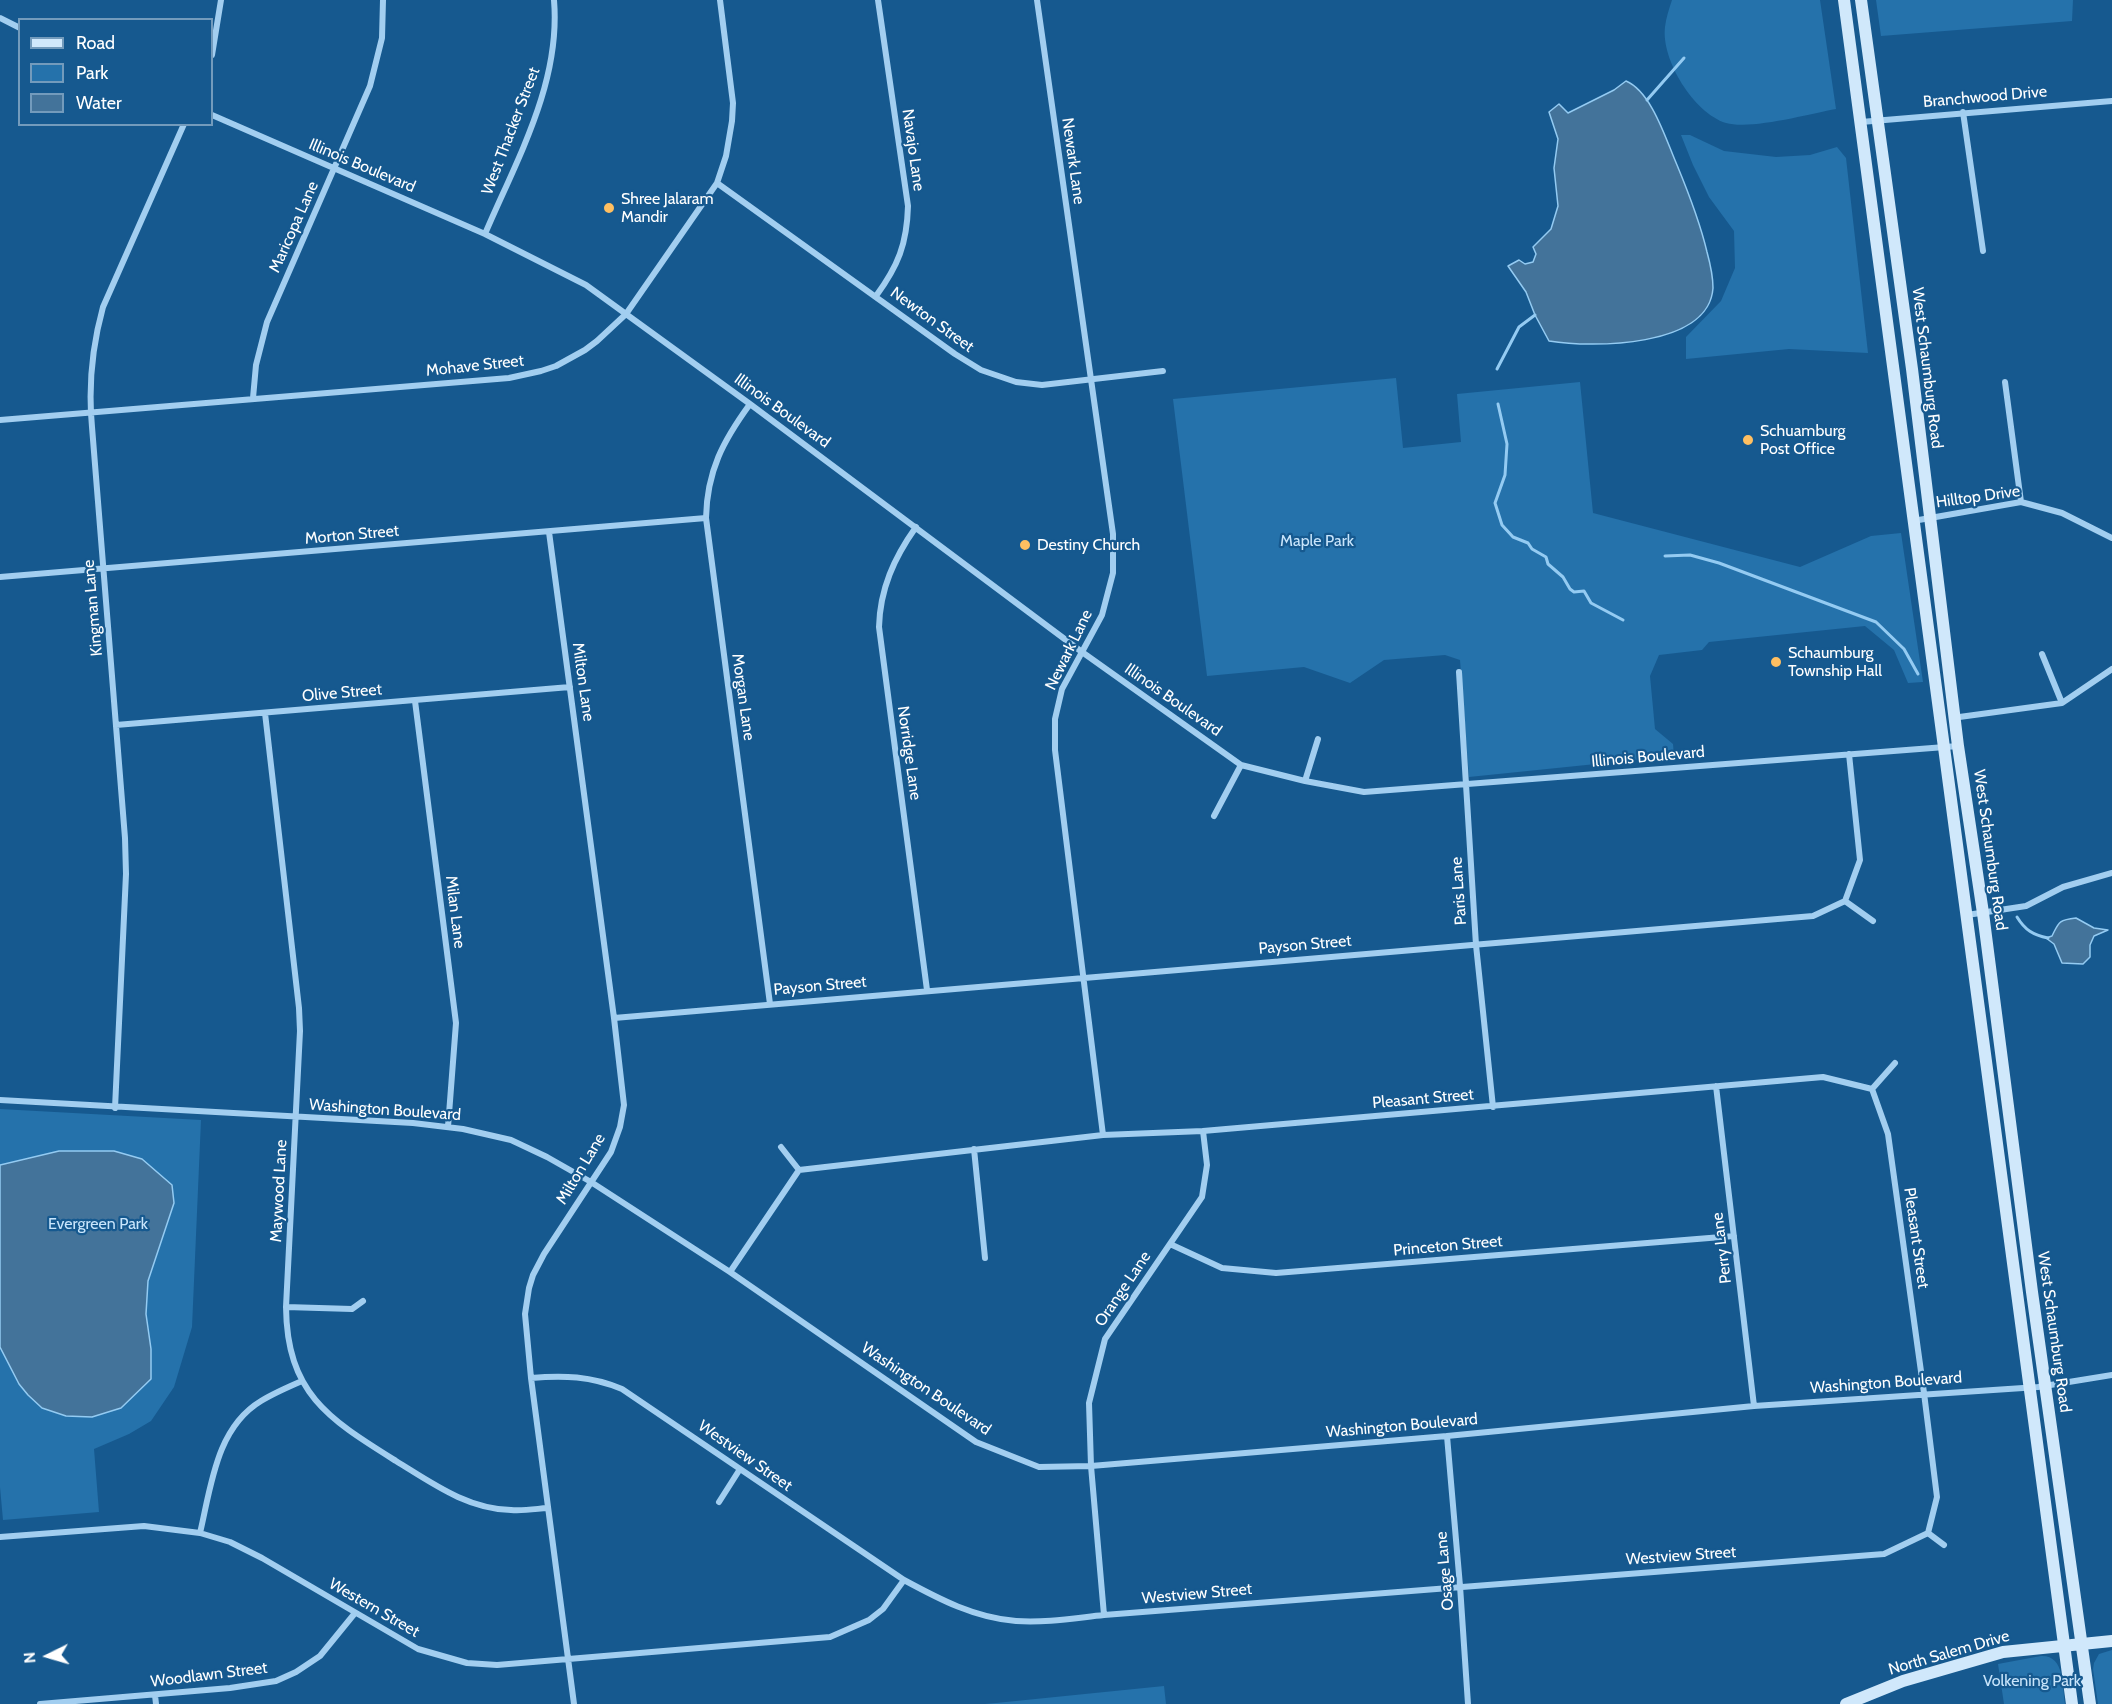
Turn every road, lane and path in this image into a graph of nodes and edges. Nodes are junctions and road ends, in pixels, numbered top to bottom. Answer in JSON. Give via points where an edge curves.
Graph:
{"nodes":[{"id":1,"x":221,"y":0,"type":"edge"},
{"id":2,"x":383,"y":0,"type":"edge"},
{"id":3,"x":554,"y":0,"type":"edge"},
{"id":4,"x":720,"y":0,"type":"edge"},
{"id":5,"x":878,"y":0,"type":"edge"},
{"id":6,"x":1037,"y":0,"type":"edge"},
{"id":7,"x":1844,"y":0,"type":"edge"},
{"id":8,"x":1861,"y":0,"type":"edge"},
{"id":9,"x":0,"y":18,"type":"edge"},
{"id":10,"x":18,"y":27,"type":"edge"},
{"id":11,"x":213,"y":49,"type":"edge"},
{"id":12,"x":2112,"y":102,"type":"edge"},
{"id":13,"x":1963,"y":112,"type":"junction"},
{"id":14,"x":213,"y":114,"type":"edge"},
{"id":15,"x":1877,"y":121,"type":"junction"},
{"id":16,"x":1861,"y":122,"type":"junction"},
{"id":17,"x":183,"y":126,"type":"edge"},
{"id":18,"x":334,"y":169,"type":"junction"},
{"id":19,"x":717,"y":183,"type":"junction"},
{"id":20,"x":485,"y":234,"type":"junction"},
{"id":21,"x":1983,"y":251,"type":"dead end"},
{"id":22,"x":876,"y":296,"type":"junction"},
{"id":23,"x":626,"y":314,"type":"junction"},
{"id":24,"x":1163,"y":371,"type":"dead end"},
{"id":25,"x":1090,"y":380,"type":"junction"},
{"id":26,"x":2005,"y":382,"type":"dead end"},
{"id":27,"x":253,"y":398,"type":"junction"},
{"id":28,"x":750,"y":404,"type":"junction"},
{"id":29,"x":90,"y":412,"type":"junction"},
{"id":30,"x":0,"y":420,"type":"edge"},
{"id":31,"x":2022,"y":502,"type":"junction"},
{"id":32,"x":706,"y":518,"type":"junction"},
{"id":33,"x":1929,"y":518,"type":"junction"},
{"id":34,"x":1913,"y":521,"type":"junction"},
{"id":35,"x":916,"y":527,"type":"junction"},
{"id":36,"x":549,"y":532,"type":"junction"},
{"id":37,"x":2112,"y":538,"type":"edge"},
{"id":38,"x":103,"y":568,"type":"junction"},
{"id":39,"x":0,"y":577,"type":"edge"},
{"id":40,"x":1082,"y":652,"type":"junction"},
{"id":41,"x":2042,"y":654,"type":"dead end"},
{"id":42,"x":2112,"y":669,"type":"edge"},
{"id":43,"x":1459,"y":672,"type":"dead end"},
{"id":44,"x":570,"y":687,"type":"junction"},
{"id":45,"x":415,"y":700,"type":"junction"},
{"id":46,"x":2062,"y":703,"type":"junction"},
{"id":47,"x":265,"y":713,"type":"junction"},
{"id":48,"x":1955,"y":718,"type":"junction"},
{"id":49,"x":1940,"y":719,"type":"junction"},
{"id":50,"x":116,"y":725,"type":"junction"},
{"id":51,"x":1318,"y":739,"type":"dead end"},
{"id":52,"x":1958,"y":746,"type":"junction"},
{"id":53,"x":1944,"y":747,"type":"junction"},
{"id":54,"x":1849,"y":754,"type":"junction"},
{"id":55,"x":1241,"y":765,"type":"junction"},
{"id":56,"x":1305,"y":781,"type":"junction"},
{"id":57,"x":1465,"y":785,"type":"junction"},
{"id":58,"x":1214,"y":816,"type":"dead end"},
{"id":59,"x":2112,"y":873,"type":"edge"},
{"id":60,"x":1845,"y":901,"type":"junction"},
{"id":61,"x":1983,"y":913,"type":"junction"},
{"id":62,"x":1967,"y":915,"type":"junction"},
{"id":63,"x":1873,"y":921,"type":"dead end"},
{"id":64,"x":1476,"y":945,"type":"junction"},
{"id":65,"x":1084,"y":977,"type":"junction"},
{"id":66,"x":927,"y":990,"type":"junction"},
{"id":67,"x":770,"y":1004,"type":"junction"},
{"id":68,"x":614,"y":1018,"type":"junction"},
{"id":69,"x":1895,"y":1063,"type":"dead end"},
{"id":70,"x":1716,"y":1086,"type":"junction"},
{"id":71,"x":1872,"y":1089,"type":"junction"},
{"id":72,"x":0,"y":1100,"type":"edge"},
{"id":73,"x":1493,"y":1107,"type":"junction"},
{"id":74,"x":115,"y":1108,"type":"junction"},
{"id":75,"x":296,"y":1118,"type":"junction"},
{"id":76,"x":448,"y":1126,"type":"junction"},
{"id":77,"x":1203,"y":1131,"type":"junction"},
{"id":78,"x":1102,"y":1135,"type":"junction"},
{"id":79,"x":781,"y":1147,"type":"dead end"},
{"id":80,"x":974,"y":1149,"type":"junction"},
{"id":81,"x":799,"y":1170,"type":"junction"},
{"id":82,"x":591,"y":1182,"type":"junction"},
{"id":83,"x":1734,"y":1236,"type":"junction"},
{"id":84,"x":1170,"y":1244,"type":"junction"},
{"id":85,"x":986,"y":1258,"type":"dead end"},
{"id":86,"x":730,"y":1272,"type":"junction"},
{"id":87,"x":363,"y":1301,"type":"dead end"},
{"id":88,"x":286,"y":1307,"type":"junction"},
{"id":89,"x":2112,"y":1375,"type":"edge"},
{"id":90,"x":531,"y":1378,"type":"junction"},
{"id":91,"x":303,"y":1381,"type":"junction"},
{"id":92,"x":2037,"y":1386,"type":"junction"},
{"id":93,"x":1924,"y":1393,"type":"junction"},
{"id":94,"x":1754,"y":1406,"type":"junction"},
{"id":95,"x":1447,"y":1436,"type":"junction"},
{"id":96,"x":1091,"y":1466,"type":"junction"},
{"id":97,"x":740,"y":1469,"type":"junction"},
{"id":98,"x":719,"y":1502,"type":"dead end"},
{"id":99,"x":548,"y":1508,"type":"junction"},
{"id":100,"x":200,"y":1533,"type":"junction"},
{"id":101,"x":1928,"y":1533,"type":"junction"},
{"id":102,"x":0,"y":1537,"type":"edge"},
{"id":103,"x":1944,"y":1545,"type":"dead end"},
{"id":104,"x":904,"y":1580,"type":"junction"},
{"id":105,"x":1460,"y":1586,"type":"junction"},
{"id":106,"x":355,"y":1613,"type":"junction"},
{"id":107,"x":1104,"y":1615,"type":"junction"},
{"id":108,"x":2112,"y":1641,"type":"edge"},
{"id":109,"x":2082,"y":1643,"type":"junction"},
{"id":110,"x":2063,"y":1644,"type":"junction"},
{"id":111,"x":569,"y":1660,"type":"junction"},
{"id":112,"x":155,"y":1695,"type":"junction"},
{"id":113,"x":40,"y":1704,"type":"edge"},
{"id":114,"x":156,"y":1704,"type":"edge"},
{"id":115,"x":574,"y":1704,"type":"edge"},
{"id":116,"x":1468,"y":1704,"type":"edge"},
{"id":117,"x":1846,"y":1704,"type":"edge"},
{"id":118,"x":2072,"y":1704,"type":"edge"},
{"id":119,"x":2090,"y":1704,"type":"edge"}],
"edges":[{"from":1,"to":11,"type":"street"},
{"from":2,"to":18,"type":"street","name":"Maricopa Lane","via":[[382,38],[372,79]]},
{"from":3,"to":20,"type":"street","name":"West Thacker Street","via":[[554,43],[546,86]]},
{"from":4,"to":19,"type":"street","name":"Mohave Street","via":[[733,103],[726,156]]},
{"from":5,"to":22,"type":"street","name":"Navajo Lane","via":[[908,206],[901,254]]},
{"from":6,"to":25,"type":"street","name":"Newark Lane"},
{"from":7,"to":16,"type":"main road","name":"West Schaumburg Road"},
{"from":8,"to":15,"type":"main road","name":"West Schaumburg Road"},
{"from":9,"to":10,"type":"street"},
{"from":12,"to":13,"type":"street","name":"Branchwood Drive"},
{"from":13,"to":15,"type":"street","name":"Branchwood Drive"},
{"from":13,"to":21,"type":"street"},
{"from":14,"to":18,"type":"street","name":"Illinois Boulevard"},
{"from":15,"to":16,"type":"street","name":"Branchwood Drive"},
{"from":15,"to":33,"type":"main road","name":"West Schaumburg Road"},
{"from":16,"to":34,"type":"main road","name":"West Schaumburg Road"},
{"from":17,"to":29,"type":"street","name":"Kingman Lane","via":[[103,307],[90,373]]},
{"from":18,"to":20,"type":"street","name":"Illinois Boulevard"},
{"from":18,"to":27,"type":"street","name":"Maricopa Lane","via":[[267,322],[256,364]]},
{"from":19,"to":22,"type":"street","name":"Newton Street"},
{"from":19,"to":23,"type":"street","name":"Mohave Street"},
{"from":20,"to":23,"type":"street","name":"Illinois Boulevard","via":[[566,273]]},
{"from":22,"to":25,"type":"street","name":"Newton Street","via":[[981,370],[1016,382],[1042,385]]},
{"from":23,"to":27,"type":"street","name":"Mohave Street","via":[[585,350],[534,373]]},
{"from":23,"to":28,"type":"street","name":"Illinois Boulevard"},
{"from":24,"to":25,"type":"street","name":"Newton Street"},
{"from":25,"to":40,"type":"street","name":"Newark Lane","via":[[1113,534],[1113,573],[1102,615]]},
{"from":26,"to":31,"type":"street"},
{"from":27,"to":29,"type":"street","name":"Mohave Street"},
{"from":28,"to":32,"type":"street","name":"Morgan Lane","via":[[716,460],[708,486]]},
{"from":28,"to":35,"type":"street","name":"Illinois Boulevard"},
{"from":29,"to":30,"type":"street","name":"Mohave Street"},
{"from":29,"to":38,"type":"street","name":"Kingman Lane"},
{"from":31,"to":33,"type":"street","name":"Hilltop Drive"},
{"from":31,"to":37,"type":"street","name":"Hilltop Drive","via":[[2062,513]]},
{"from":32,"to":36,"type":"street","name":"Morton Street"},
{"from":32,"to":67,"type":"street","name":"Morgan Lane"},
{"from":33,"to":34,"type":"street","name":"Hilltop Drive"},
{"from":33,"to":48,"type":"main road","name":"West Schaumburg Road"},
{"from":34,"to":49,"type":"main road","name":"West Schaumburg Road"},
{"from":35,"to":40,"type":"street","name":"Illinois Boulevard"},
{"from":35,"to":66,"type":"street","name":"Norridge Lane","via":[[888,578],[879,627]]},
{"from":36,"to":38,"type":"street","name":"Morton Street"},
{"from":36,"to":44,"type":"street","name":"Milton Lane"},
{"from":38,"to":39,"type":"street","name":"Morton Street"},
{"from":38,"to":50,"type":"street","name":"Kingman Lane"},
{"from":40,"to":55,"type":"street","name":"Illinois Boulevard"},
{"from":40,"to":65,"type":"street","name":"Newark Lane","via":[[1062,689],[1055,718],[1055,750]]},
{"from":41,"to":46,"type":"street"},
{"from":42,"to":46,"type":"street"},
{"from":43,"to":57,"type":"street","name":"Paris Lane"},
{"from":44,"to":45,"type":"street","name":"Olive Street"},
{"from":44,"to":68,"type":"street","name":"Milton Lane"},
{"from":45,"to":47,"type":"street","name":"Olive Street"},
{"from":45,"to":76,"type":"street","name":"Milan Lane","via":[[456,1023]]},
{"from":46,"to":48,"type":"street"},
{"from":47,"to":50,"type":"street","name":"Olive Street"},
{"from":47,"to":75,"type":"street","name":"Maywood Lane","via":[[298,999]]},
{"from":48,"to":49,"type":"street"},
{"from":48,"to":52,"type":"main road","name":"West Schaumburg Road"},
{"from":49,"to":53,"type":"main road","name":"West Schaumburg Road"},
{"from":50,"to":74,"type":"street","name":"Kingman Lane","via":[[126,874]]},
{"from":51,"to":56,"type":"street"},
{"from":52,"to":53,"type":"street","name":"Illinois Boulevard"},
{"from":52,"to":61,"type":"main road","name":"West Schaumburg Road"},
{"from":53,"to":54,"type":"street","name":"Illinois Boulevard"},
{"from":53,"to":62,"type":"main road","name":"West Schaumburg Road"},
{"from":54,"to":57,"type":"street","name":"Illinois Boulevard"},
{"from":54,"to":60,"type":"street","via":[[1860,860]]},
{"from":55,"to":56,"type":"street","name":"Illinois Boulevard"},
{"from":55,"to":58,"type":"street"},
{"from":56,"to":57,"type":"street","name":"Illinois Boulevard","via":[[1364,792]]},
{"from":57,"to":64,"type":"street","name":"Paris Lane"},
{"from":59,"to":61,"type":"street","via":[[2063,887],[2026,906]]},
{"from":60,"to":63,"type":"street"},
{"from":60,"to":64,"type":"street","name":"Payson Street","via":[[1821,914],[1805,917]]},
{"from":61,"to":62,"type":"street"},
{"from":61,"to":92,"type":"main road","name":"West Schaumburg Road"},
{"from":62,"to":92,"type":"main road","name":"West Schaumburg Road"},
{"from":64,"to":65,"type":"street","name":"Payson Street"},
{"from":64,"to":73,"type":"street","name":"Paris Lane"},
{"from":65,"to":66,"type":"street","name":"Payson Street"},
{"from":65,"to":78,"type":"street","name":"Newark Lane"},
{"from":66,"to":67,"type":"street","name":"Payson Street"},
{"from":67,"to":68,"type":"street","name":"Payson Street"},
{"from":68,"to":82,"type":"street","name":"Milton Lane","via":[[622,1119],[611,1152]]},
{"from":69,"to":71,"type":"street"},
{"from":70,"to":71,"type":"street","name":"Pleasant Street","via":[[1823,1077]]},
{"from":70,"to":73,"type":"street","name":"Pleasant Street"},
{"from":70,"to":83,"type":"street","name":"Perry Lane"},
{"from":71,"to":93,"type":"street","name":"Pleasant Street","via":[[1888,1134]]},
{"from":72,"to":74,"type":"street","name":"Washington Boulevard"},
{"from":73,"to":77,"type":"street","name":"Pleasant Street"},
{"from":74,"to":75,"type":"street","name":"Washington Boulevard"},
{"from":75,"to":76,"type":"street","name":"Washington Boulevard"},
{"from":75,"to":88,"type":"street","name":"Maywood Lane"},
{"from":76,"to":82,"type":"street","name":"Washington Boulevard","via":[[511,1140]]},
{"from":77,"to":78,"type":"street","name":"Pleasant Street"},
{"from":77,"to":84,"type":"street","name":"Orange Lane","via":[[1207,1165],[1202,1197]]},
{"from":78,"to":80,"type":"street","name":"Pleasant Street"},
{"from":79,"to":81,"type":"street"},
{"from":80,"to":81,"type":"street","name":"Pleasant Street"},
{"from":80,"to":85,"type":"street"},
{"from":81,"to":86,"type":"street"},
{"from":82,"to":86,"type":"street","name":"Washington Boulevard"},
{"from":82,"to":90,"type":"street","name":"Milton Lane","via":[[544,1254],[529,1288],[525,1330]]},
{"from":83,"to":84,"type":"street","name":"Princeton Street","via":[[1276,1273],[1222,1268]]},
{"from":83,"to":94,"type":"street","name":"Perry Lane"},
{"from":84,"to":96,"type":"street","name":"Orange Lane","via":[[1105,1339],[1089,1403]]},
{"from":86,"to":96,"type":"street","name":"Washington Boulevard","via":[[976,1442],[1039,1467]]},
{"from":87,"to":88,"type":"street","via":[[352,1309]]},
{"from":88,"to":91,"type":"street","name":"Maywood Lane","via":[[289,1346]]},
{"from":89,"to":92,"type":"street","name":"Washington Boulevard"},
{"from":90,"to":97,"type":"street","name":"Westview Street","via":[[588,1377],[622,1389]]},
{"from":90,"to":99,"type":"street","name":"Milton Lane"},
{"from":91,"to":99,"type":"street","name":"Maywood Lane","via":[[321,1408],[341,1426],[458,1498],[500,1509]]},
{"from":91,"to":100,"type":"street","via":[[260,1402],[231,1431],[219,1457]]},
{"from":92,"to":93,"type":"street","name":"Washington Boulevard"},
{"from":92,"to":109,"type":"main road","name":"West Schaumburg Road"},
{"from":92,"to":110,"type":"main road","name":"West Schaumburg Road"},
{"from":93,"to":94,"type":"street","name":"Washington Boulevard"},
{"from":93,"to":101,"type":"street","via":[[1937,1497]]},
{"from":94,"to":95,"type":"street","name":"Washington Boulevard"},
{"from":95,"to":96,"type":"street","name":"Washington Boulevard"},
{"from":95,"to":105,"type":"street","name":"Osage Lane"},
{"from":96,"to":107,"type":"street","name":"Orange Lane"},
{"from":97,"to":98,"type":"street"},
{"from":97,"to":104,"type":"street","name":"Westview Street"},
{"from":99,"to":111,"type":"street","name":"Milton Lane"},
{"from":100,"to":102,"type":"street","name":"Western Street","via":[[144,1526]]},
{"from":100,"to":106,"type":"street","name":"Western Street","via":[[262,1557]]},
{"from":101,"to":103,"type":"street"},
{"from":101,"to":105,"type":"street","name":"Westview Street","via":[[1884,1554]]},
{"from":104,"to":107,"type":"street","name":"Westview Street","via":[[967,1610],[1016,1621]]},
{"from":104,"to":111,"type":"street","name":"Western Street","via":[[883,1609],[869,1620],[830,1637]]},
{"from":105,"to":107,"type":"street","name":"Westview Street"},
{"from":105,"to":116,"type":"street","name":"Osage Lane"},
{"from":106,"to":111,"type":"street","name":"Western Street","via":[[418,1649],[456,1661],[497,1665]]},
{"from":106,"to":112,"type":"street","name":"Woodlawn Street","via":[[320,1656],[286,1677],[252,1686]]},
{"from":108,"to":109,"type":"main road","name":"North Salem Drive"},
{"from":109,"to":110,"type":"main road","name":"North Salem Drive"},
{"from":109,"to":119,"type":"main road","name":"West Schaumburg Road"},
{"from":110,"to":117,"type":"main road","name":"North Salem Drive","via":[[2003,1652],[1903,1681]]},
{"from":110,"to":118,"type":"main road","name":"West Schaumburg Road"},
{"from":111,"to":115,"type":"street","name":"Milton Lane"},
{"from":112,"to":113,"type":"street","name":"Woodlawn Street"},
{"from":112,"to":114,"type":"street"}]}
